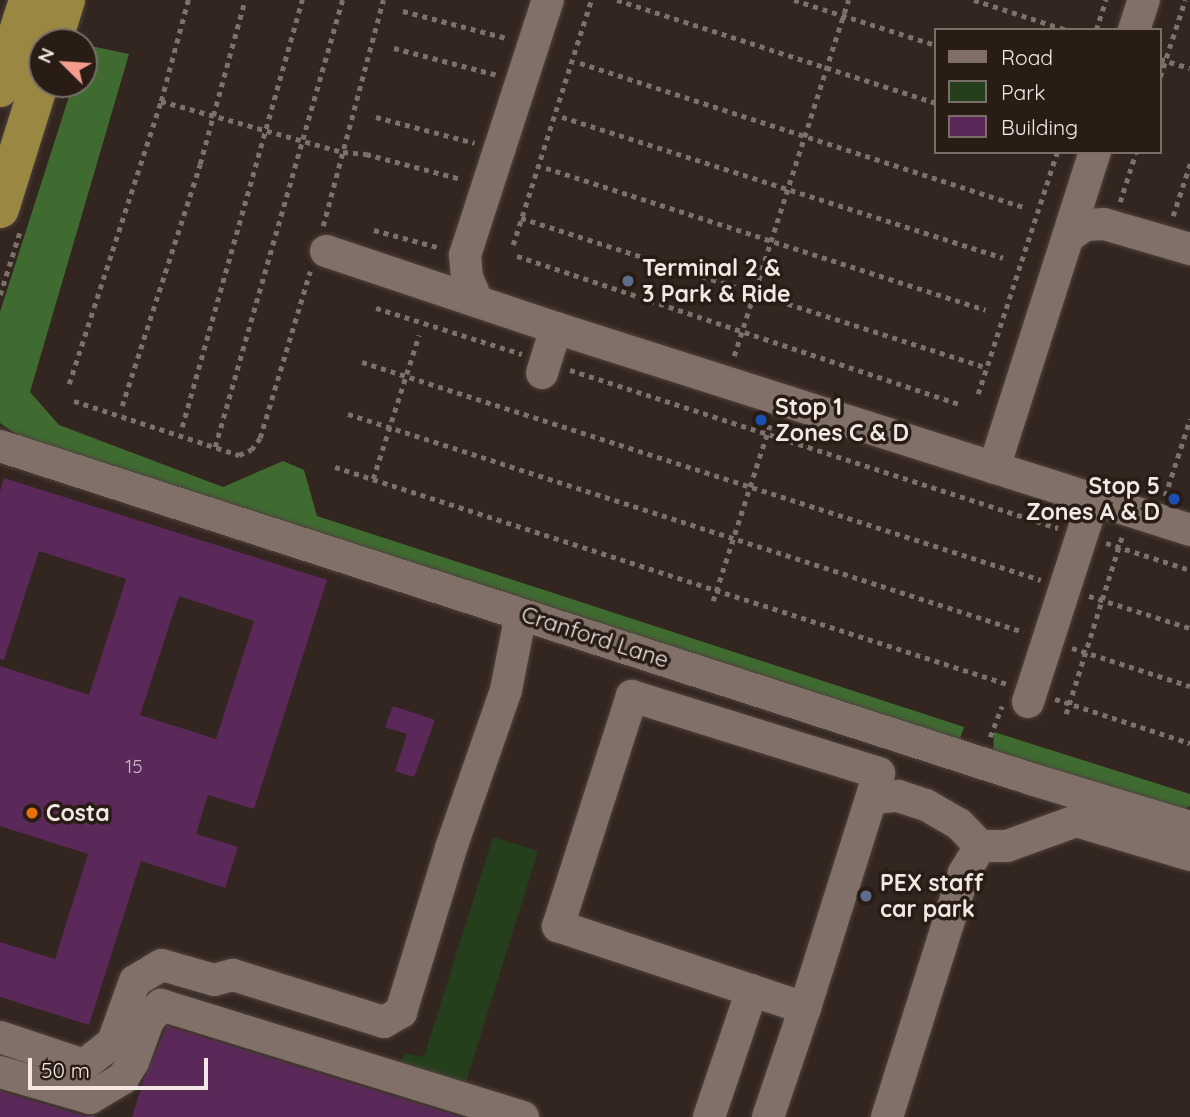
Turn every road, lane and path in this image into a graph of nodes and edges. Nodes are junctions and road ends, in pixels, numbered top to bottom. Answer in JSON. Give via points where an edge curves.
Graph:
{"nodes":[{"id":1,"x":27,"y":0,"type":"edge"},
{"id":2,"x":65,"y":0,"type":"edge"},
{"id":3,"x":188,"y":0,"type":"edge"},
{"id":4,"x":245,"y":0,"type":"edge"},
{"id":5,"x":302,"y":0,"type":"edge"},
{"id":6,"x":342,"y":0,"type":"edge"},
{"id":7,"x":548,"y":0,"type":"edge"},
{"id":8,"x":591,"y":0,"type":"edge"},
{"id":9,"x":617,"y":0,"type":"edge"},
{"id":10,"x":794,"y":0,"type":"edge"},
{"id":11,"x":848,"y":0,"type":"edge"},
{"id":12,"x":974,"y":0,"type":"edge"},
{"id":13,"x":1106,"y":0,"type":"edge"},
{"id":14,"x":1144,"y":0,"type":"edge"},
{"id":15,"x":1185,"y":0,"type":"edge"},
{"id":16,"x":403,"y":11,"type":"dead end"},
{"id":17,"x":844,"y":16,"type":"junction"},
{"id":18,"x":56,"y":28,"type":"edge"},
{"id":19,"x":1061,"y":28,"type":"edge"},
{"id":20,"x":1097,"y":28,"type":"edge"},
{"id":21,"x":1136,"y":28,"type":"edge"},
{"id":22,"x":516,"y":41,"type":"dead end"},
{"id":23,"x":934,"y":45,"type":"edge"},
{"id":24,"x":394,"y":48,"type":"dead end"},
{"id":25,"x":1163,"y":60,"type":"edge"},
{"id":26,"x":580,"y":63,"type":"dead end"},
{"id":27,"x":827,"y":68,"type":"junction"},
{"id":28,"x":1190,"y":68,"type":"edge"},
{"id":29,"x":504,"y":77,"type":"dead end"},
{"id":30,"x":0,"y":88,"type":"edge"},
{"id":31,"x":35,"y":98,"type":"edge"},
{"id":32,"x":161,"y":101,"type":"junction"},
{"id":33,"x":934,"y":102,"type":"edge"},
{"id":34,"x":213,"y":117,"type":"junction"},
{"id":35,"x":376,"y":117,"type":"dead end"},
{"id":36,"x":562,"y":117,"type":"dead end"},
{"id":37,"x":267,"y":131,"type":"junction"},
{"id":38,"x":805,"y":136,"type":"junction"},
{"id":39,"x":304,"y":141,"type":"junction"},
{"id":40,"x":482,"y":145,"type":"dead end"},
{"id":41,"x":1056,"y":154,"type":"edge"},
{"id":42,"x":1094,"y":154,"type":"edge"},
{"id":43,"x":1135,"y":154,"type":"edge"},
{"id":44,"x":1190,"y":164,"type":"edge"},
{"id":45,"x":546,"y":168,"type":"dead end"},
{"id":46,"x":470,"y":182,"type":"dead end"},
{"id":47,"x":788,"y":188,"type":"junction"},
{"id":48,"x":1026,"y":208,"type":"dead end"},
{"id":49,"x":0,"y":209,"type":"edge"},
{"id":50,"x":1117,"y":209,"type":"dead end"},
{"id":51,"x":521,"y":218,"type":"junction"},
{"id":52,"x":374,"y":230,"type":"dead end"},
{"id":53,"x":1068,"y":237,"type":"junction"},
{"id":54,"x":1180,"y":238,"type":"edge"},
{"id":55,"x":771,"y":240,"type":"junction"},
{"id":56,"x":513,"y":245,"type":"dead end"},
{"id":57,"x":447,"y":250,"type":"dead end"},
{"id":58,"x":326,"y":251,"type":"dead end"},
{"id":59,"x":517,"y":256,"type":"dead end"},
{"id":60,"x":1003,"y":258,"type":"dead end"},
{"id":61,"x":755,"y":293,"type":"junction"},
{"id":62,"x":477,"y":301,"type":"junction"},
{"id":63,"x":376,"y":308,"type":"dead end"},
{"id":64,"x":986,"y":310,"type":"dead end"},
{"id":65,"x":556,"y":328,"type":"junction"},
{"id":66,"x":743,"y":330,"type":"junction"},
{"id":67,"x":419,"y":335,"type":"dead end"},
{"id":68,"x":362,"y":362,"type":"dead end"},
{"id":69,"x":544,"y":367,"type":"junction"},
{"id":70,"x":731,"y":367,"type":"dead end"},
{"id":71,"x":987,"y":368,"type":"junction"},
{"id":72,"x":406,"y":376,"type":"junction"},
{"id":73,"x":69,"y":384,"type":"dead end"},
{"id":74,"x":978,"y":394,"type":"dead end"},
{"id":75,"x":778,"y":399,"type":"junction"},
{"id":76,"x":74,"y":401,"type":"dead end"},
{"id":77,"x":962,"y":405,"type":"dead end"},
{"id":78,"x":122,"y":406,"type":"dead end"},
{"id":79,"x":348,"y":414,"type":"dead end"},
{"id":80,"x":1190,"y":419,"type":"edge"},
{"id":81,"x":182,"y":427,"type":"dead end"},
{"id":82,"x":389,"y":428,"type":"junction"},
{"id":83,"x":767,"y":434,"type":"junction"},
{"id":84,"x":0,"y":446,"type":"edge"},
{"id":85,"x":215,"y":447,"type":"junction"},
{"id":86,"x":251,"y":450,"type":"dead end"},
{"id":87,"x":335,"y":467,"type":"dead end"},
{"id":88,"x":995,"y":468,"type":"junction"},
{"id":89,"x":373,"y":479,"type":"junction"},
{"id":90,"x":750,"y":486,"type":"junction"},
{"id":91,"x":1093,"y":501,"type":"junction"},
{"id":92,"x":1144,"y":516,"type":"junction"},
{"id":93,"x":1190,"y":530,"type":"edge"},
{"id":94,"x":733,"y":538,"type":"junction"},
{"id":95,"x":1081,"y":540,"type":"junction"},
{"id":96,"x":1119,"y":547,"type":"junction"},
{"id":97,"x":1190,"y":570,"type":"edge"},
{"id":98,"x":1065,"y":588,"type":"junction"},
{"id":99,"x":717,"y":590,"type":"junction"},
{"id":100,"x":1102,"y":600,"type":"junction"},
{"id":101,"x":713,"y":601,"type":"dead end"},
{"id":102,"x":514,"y":612,"type":"junction"},
{"id":103,"x":1190,"y":628,"type":"edge"},
{"id":104,"x":1048,"y":640,"type":"junction"},
{"id":105,"x":1086,"y":652,"type":"junction"},
{"id":106,"x":1190,"y":685,"type":"edge"},
{"id":107,"x":1030,"y":697,"type":"junction"},
{"id":108,"x":1069,"y":704,"type":"junction"},
{"id":109,"x":1066,"y":714,"type":"dead end"},
{"id":110,"x":1190,"y":743,"type":"edge"},
{"id":111,"x":873,"y":797,"type":"junction"},
{"id":112,"x":1190,"y":827,"type":"edge"},
{"id":113,"x":981,"y":846,"type":"junction"},
{"id":114,"x":1190,"y":855,"type":"edge"},
{"id":115,"x":752,"y":990,"type":"junction"},
{"id":116,"x":805,"y":1008,"type":"junction"},
{"id":117,"x":0,"y":1037,"type":"edge"},
{"id":118,"x":0,"y":1072,"type":"edge"},
{"id":119,"x":523,"y":1117,"type":"edge"},
{"id":120,"x":709,"y":1117,"type":"edge"},
{"id":121,"x":768,"y":1117,"type":"edge"},
{"id":122,"x":887,"y":1117,"type":"edge"}],
"edges":[{"from":1,"to":30,"type":"highway"},
{"from":2,"to":18,"type":"highway"},
{"from":3,"to":32,"type":"path"},
{"from":4,"to":34,"type":"path"},
{"from":5,"to":37,"type":"path"},
{"from":6,"to":39,"type":"path"},
{"from":7,"to":62,"type":"lane","via":[[465,255],[467,278]]},
{"from":8,"to":51,"type":"path"},
{"from":9,"to":27,"type":"path"},
{"from":10,"to":17,"type":"path"},
{"from":11,"to":17,"type":"path"},
{"from":12,"to":19,"type":"path"},
{"from":13,"to":20,"type":"path"},
{"from":14,"to":21,"type":"lane"},
{"from":15,"to":25,"type":"path"},
{"from":16,"to":22,"type":"path"},
{"from":17,"to":23,"type":"path"},
{"from":17,"to":27,"type":"path"},
{"from":24,"to":29,"type":"path"},
{"from":25,"to":28,"type":"path"},
{"from":26,"to":38,"type":"path"},
{"from":27,"to":33,"type":"path"},
{"from":27,"to":38,"type":"path"},
{"from":31,"to":49,"type":"highway"},
{"from":32,"to":34,"type":"path"},
{"from":32,"to":73,"type":"path"},
{"from":34,"to":37,"type":"path"},
{"from":34,"to":78,"type":"path"},
{"from":35,"to":40,"type":"path"},
{"from":36,"to":47,"type":"path"},
{"from":37,"to":39,"type":"path"},
{"from":37,"to":81,"type":"path"},
{"from":38,"to":47,"type":"path"},
{"from":38,"to":48,"type":"path"},
{"from":39,"to":46,"type":"path"},
{"from":39,"to":85,"type":"path"},
{"from":41,"to":71,"type":"path"},
{"from":42,"to":53,"type":"lane"},
{"from":43,"to":50,"type":"path"},
{"from":44,"to":54,"type":"path"},
{"from":45,"to":55,"type":"path"},
{"from":47,"to":55,"type":"path"},
{"from":47,"to":60,"type":"path"},
{"from":51,"to":56,"type":"path"},
{"from":51,"to":61,"type":"path"},
{"from":52,"to":57,"type":"path"},
{"from":53,"to":54,"type":"lane","via":[[1085,225],[1104,224]]},
{"from":53,"to":88,"type":"lane"},
{"from":55,"to":61,"type":"path"},
{"from":55,"to":64,"type":"path"},
{"from":58,"to":62,"type":"lane"},
{"from":59,"to":66,"type":"path"},
{"from":61,"to":66,"type":"path"},
{"from":61,"to":71,"type":"path"},
{"from":62,"to":65,"type":"lane"},
{"from":63,"to":69,"type":"path"},
{"from":65,"to":69,"type":"lane"},
{"from":65,"to":75,"type":"lane"},
{"from":66,"to":70,"type":"path"},
{"from":66,"to":77,"type":"path"},
{"from":67,"to":72,"type":"path"},
{"from":68,"to":72,"type":"path"},
{"from":69,"to":83,"type":"path"},
{"from":71,"to":74,"type":"path"},
{"from":72,"to":82,"type":"path"},
{"from":72,"to":90,"type":"path"},
{"from":75,"to":83,"type":"path"},
{"from":75,"to":88,"type":"lane"},
{"from":76,"to":85,"type":"path"},
{"from":79,"to":82,"type":"path"},
{"from":80,"to":92,"type":"path"},
{"from":82,"to":89,"type":"path"},
{"from":82,"to":94,"type":"path"},
{"from":83,"to":90,"type":"path"},
{"from":83,"to":95,"type":"path"},
{"from":84,"to":102,"type":"lane","name":"Cranford Lane"},
{"from":85,"to":86,"type":"path","via":[[239,455]]},
{"from":87,"to":89,"type":"path"},
{"from":88,"to":91,"type":"lane"},
{"from":89,"to":99,"type":"path"},
{"from":90,"to":94,"type":"path"},
{"from":90,"to":98,"type":"path"},
{"from":91,"to":92,"type":"lane"},
{"from":91,"to":95,"type":"lane"},
{"from":92,"to":93,"type":"lane"},
{"from":92,"to":96,"type":"path"},
{"from":94,"to":99,"type":"path"},
{"from":94,"to":104,"type":"path"},
{"from":95,"to":96,"type":"path"},
{"from":95,"to":98,"type":"lane"},
{"from":96,"to":97,"type":"path"},
{"from":96,"to":100,"type":"path"},
{"from":98,"to":100,"type":"path"},
{"from":98,"to":104,"type":"lane"},
{"from":99,"to":101,"type":"path"},
{"from":99,"to":107,"type":"path"},
{"from":100,"to":103,"type":"path"},
{"from":100,"to":105,"type":"path"},
{"from":102,"to":112,"type":"lane","name":"Cranford Lane"},
{"from":102,"to":117,"type":"lane","via":[[519,624],[506,690],[401,1012],[384,1022],[233,975],[214,979],[162,965],[135,981],[113,1042],[84,1065]]},
{"from":104,"to":105,"type":"path"},
{"from":104,"to":107,"type":"lane"},
{"from":105,"to":106,"type":"path"},
{"from":105,"to":108,"type":"path"},
{"from":107,"to":108,"type":"path"},
{"from":108,"to":109,"type":"path"},
{"from":108,"to":110,"type":"path"},
{"from":111,"to":113,"type":"lane","via":[[898,796],[926,805],[959,824]]},
{"from":111,"to":115,"type":"lane","via":[[879,774],[632,696],[558,926]]},
{"from":111,"to":116,"type":"lane"},
{"from":113,"to":114,"type":"lane","via":[[1007,846],[1076,821]]},
{"from":113,"to":122,"type":"lane","via":[[964,873]]},
{"from":115,"to":116,"type":"lane"},
{"from":115,"to":120,"type":"lane"},
{"from":116,"to":121,"type":"lane"},
{"from":118,"to":119,"type":"lane","via":[[90,1098],[123,1078],[148,1021],[161,1005]]}]}
